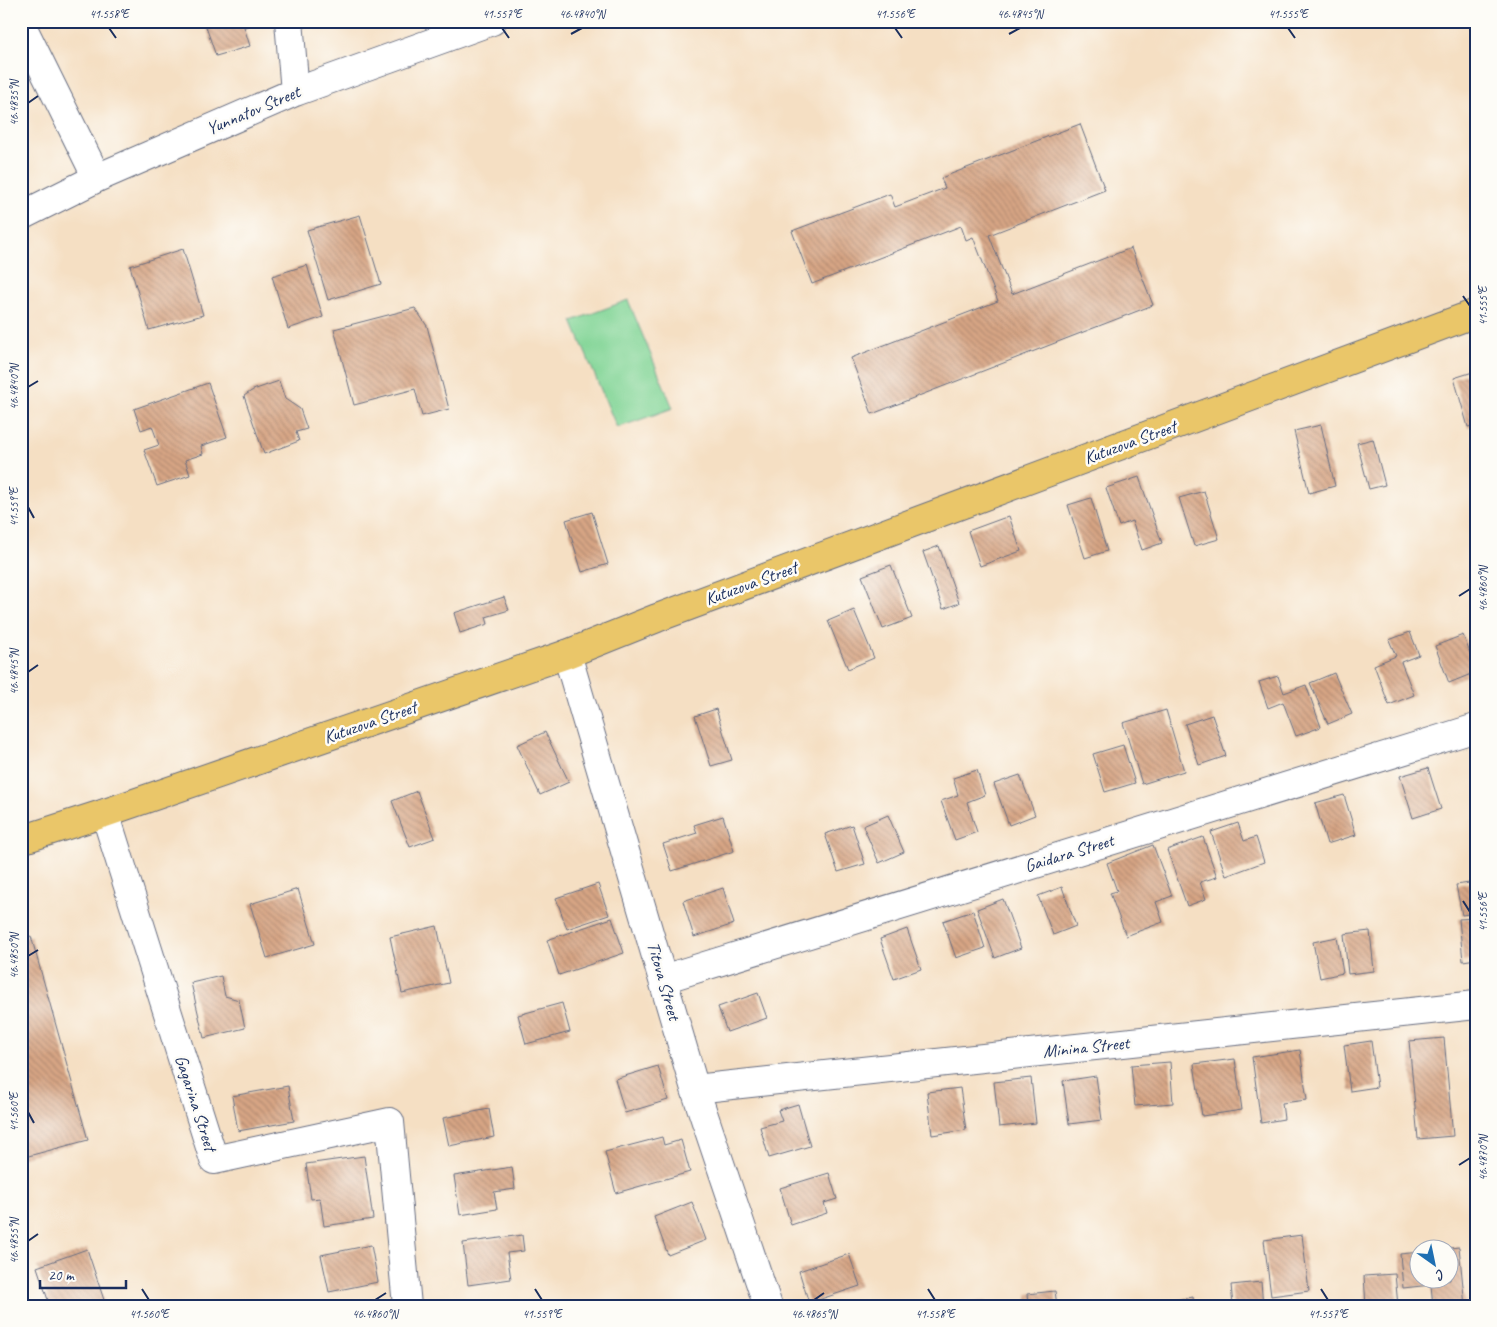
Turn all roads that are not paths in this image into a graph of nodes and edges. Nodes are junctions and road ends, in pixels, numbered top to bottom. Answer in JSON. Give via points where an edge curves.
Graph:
{"nodes":[{"id":1,"x":289,"y":21,"type":"edge"},
{"id":2,"x":492,"y":21,"type":"edge"},
{"id":3,"x":21,"y":24,"type":"edge"},
{"id":4,"x":295,"y":92,"type":"junction"},
{"id":5,"x":96,"y":178,"type":"junction"},
{"id":6,"x":21,"y":216,"type":"edge"},
{"id":7,"x":1476,"y":313,"type":"edge"},
{"id":8,"x":567,"y":654,"type":"junction"},
{"id":9,"x":1476,"y":728,"type":"edge"},
{"id":10,"x":105,"y":813,"type":"junction"},
{"id":11,"x":21,"y":840,"type":"edge"},
{"id":12,"x":663,"y":979,"type":"junction"},
{"id":13,"x":1476,"y":1004,"type":"edge"},
{"id":14,"x":696,"y":1089,"type":"junction"},
{"id":15,"x":407,"y":1306,"type":"edge"},
{"id":16,"x":768,"y":1306,"type":"edge"}],
"edges":[{"from":1,"to":4,"type":"street"},
{"from":2,"to":4,"type":"street","name":"Yunnatov Street"},
{"from":3,"to":5,"type":"street"},
{"from":4,"to":5,"type":"street","name":"Yunnatov Street"},
{"from":5,"to":6,"type":"street","name":"Yunnatov Street"},
{"from":7,"to":8,"type":"main road","name":"Kutuzova Street"},
{"from":8,"to":10,"type":"main road","name":"Kutuzova Street"},
{"from":8,"to":12,"type":"street","name":"Titova Street"},
{"from":9,"to":12,"type":"street","name":"Gaidara Street"},
{"from":10,"to":11,"type":"main road","name":"Kutuzova Street"},
{"from":10,"to":15,"type":"street","name":"Gagarina Street","via":[[214,1160],[390,1122]]},
{"from":12,"to":14,"type":"street","name":"Titova Street"},
{"from":13,"to":14,"type":"street","name":"Minina Street"},
{"from":14,"to":16,"type":"street","name":"Titova Street"}]}
